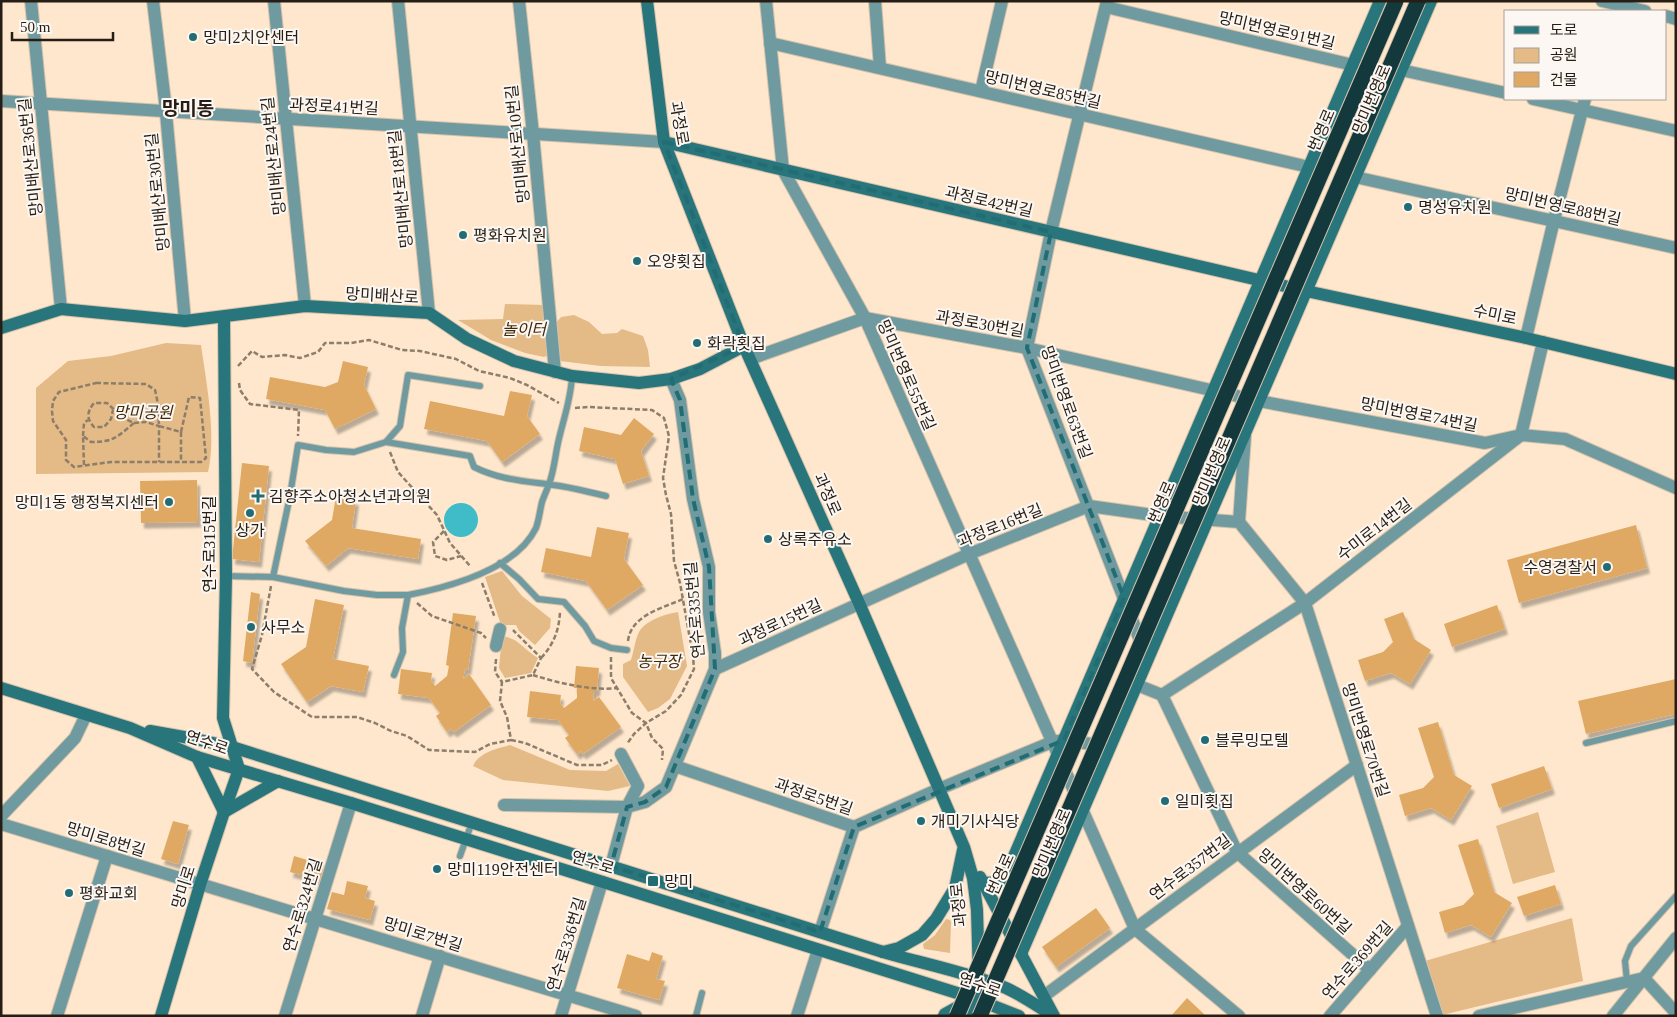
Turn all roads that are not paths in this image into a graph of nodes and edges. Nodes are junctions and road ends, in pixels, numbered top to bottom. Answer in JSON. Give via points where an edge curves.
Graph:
{"nodes":[{"id":1,"x":31,"y":1,"type":"edge"},
{"id":2,"x":153,"y":1,"type":"edge"},
{"id":3,"x":274,"y":1,"type":"edge"},
{"id":4,"x":398,"y":1,"type":"edge"},
{"id":5,"x":519,"y":1,"type":"edge"},
{"id":6,"x":647,"y":1,"type":"edge"},
{"id":7,"x":766,"y":1,"type":"edge"},
{"id":8,"x":875,"y":1,"type":"edge"},
{"id":9,"x":1002,"y":1,"type":"edge"},
{"id":10,"x":1380,"y":1,"type":"edge"},
{"id":11,"x":1396,"y":1,"type":"edge"},
{"id":12,"x":1418,"y":1,"type":"edge"},
{"id":13,"x":1431,"y":1,"type":"edge"},
{"id":14,"x":1107,"y":4,"type":"edge"},
{"id":15,"x":1605,"y":4,"type":"edge"},
{"id":16,"x":1639,"y":10,"type":"edge"},
{"id":17,"x":770,"y":42,"type":"junction"},
{"id":18,"x":1353,"y":65,"type":"junction"},
{"id":19,"x":880,"y":68,"type":"junction"},
{"id":20,"x":1401,"y":70,"type":"junction"},
{"id":21,"x":980,"y":91,"type":"junction"},
{"id":22,"x":1504,"y":93,"type":"edge"},
{"id":23,"x":1543,"y":100,"type":"edge"},
{"id":24,"x":1,"y":101,"type":"edge"},
{"id":25,"x":41,"y":104,"type":"junction"},
{"id":26,"x":1583,"y":104,"type":"edge"},
{"id":27,"x":166,"y":111,"type":"junction"},
{"id":28,"x":1080,"y":114,"type":"junction"},
{"id":29,"x":286,"y":119,"type":"junction"},
{"id":30,"x":410,"y":127,"type":"junction"},
{"id":31,"x":1676,"y":131,"type":"edge"},
{"id":32,"x":533,"y":134,"type":"junction"},
{"id":33,"x":664,"y":142,"type":"junction"},
{"id":34,"x":1309,"y":167,"type":"junction"},
{"id":35,"x":783,"y":170,"type":"junction"},
{"id":36,"x":1355,"y":177,"type":"junction"},
{"id":37,"x":1554,"y":220,"type":"junction"},
{"id":38,"x":1051,"y":232,"type":"junction"},
{"id":39,"x":1676,"y":248,"type":"edge"},
{"id":40,"x":1260,"y":280,"type":"junction"},
{"id":41,"x":1306,"y":291,"type":"junction"},
{"id":42,"x":305,"y":306,"type":"junction"},
{"id":43,"x":61,"y":309,"type":"junction"},
{"id":44,"x":429,"y":313,"type":"junction"},
{"id":45,"x":224,"y":317,"type":"junction"},
{"id":46,"x":865,"y":318,"type":"junction"},
{"id":47,"x":185,"y":321,"type":"junction"},
{"id":48,"x":1,"y":328,"type":"edge"},
{"id":49,"x":1526,"y":338,"type":"junction"},
{"id":50,"x":1543,"y":342,"type":"junction"},
{"id":51,"x":744,"y":346,"type":"junction"},
{"id":52,"x":1027,"y":348,"type":"junction"},
{"id":53,"x":750,"y":359,"type":"junction"},
{"id":54,"x":555,"y":372,"type":"junction"},
{"id":55,"x":1676,"y":374,"type":"edge"},
{"id":56,"x":572,"y":376,"type":"junction"},
{"id":57,"x":671,"y":379,"type":"junction"},
{"id":58,"x":480,"y":386,"type":"dead end"},
{"id":59,"x":1213,"y":390,"type":"junction"},
{"id":60,"x":1238,"y":396,"type":"joint"},
{"id":61,"x":1259,"y":401,"type":"junction"},
{"id":62,"x":1245,"y":433,"type":"junction"},
{"id":63,"x":1521,"y":435,"type":"junction"},
{"id":64,"x":386,"y":442,"type":"junction"},
{"id":65,"x":549,"y":484,"type":"junction"},
{"id":66,"x":1676,"y":488,"type":"edge"},
{"id":67,"x":606,"y":496,"type":"dead end"},
{"id":68,"x":1089,"y":506,"type":"junction"},
{"id":69,"x":1160,"y":516,"type":"junction"},
{"id":70,"x":1208,"y":519,"type":"junction"},
{"id":71,"x":1239,"y":522,"type":"junction"},
{"id":72,"x":969,"y":554,"type":"junction"},
{"id":73,"x":500,"y":563,"type":"junction"},
{"id":74,"x":226,"y":576,"type":"junction"},
{"id":75,"x":273,"y":577,"type":"junction"},
{"id":76,"x":408,"y":595,"type":"junction"},
{"id":77,"x":1124,"y":598,"type":"junction"},
{"id":78,"x":1305,"y":603,"type":"junction"},
{"id":79,"x":859,"y":604,"type":"junction"},
{"id":80,"x":500,"y":629,"type":"road end"},
{"id":81,"x":496,"y":646,"type":"road end"},
{"id":82,"x":627,"y":650,"type":"road end"},
{"id":83,"x":1148,"y":659,"type":"junction"},
{"id":84,"x":715,"y":669,"type":"junction"},
{"id":85,"x":394,"y":675,"type":"dead end"},
{"id":86,"x":1136,"y":685,"type":"junction"},
{"id":87,"x":1,"y":688,"type":"edge"},
{"id":88,"x":1162,"y":695,"type":"junction"},
{"id":89,"x":86,"y":715,"type":"junction"},
{"id":90,"x":1676,"y":721,"type":"edge"},
{"id":91,"x":130,"y":728,"type":"junction"},
{"id":92,"x":1586,"y":743,"type":"dead end"},
{"id":93,"x":1058,"y":746,"type":"junction"},
{"id":94,"x":232,"y":747,"type":"junction"},
{"id":95,"x":1110,"y":747,"type":"junction"},
{"id":96,"x":621,"y":754,"type":"road end"},
{"id":97,"x":197,"y":757,"type":"junction"},
{"id":98,"x":1357,"y":765,"type":"junction"},
{"id":99,"x":675,"y":766,"type":"junction"},
{"id":100,"x":239,"y":769,"type":"junction"},
{"id":101,"x":278,"y":781,"type":"junction"},
{"id":102,"x":939,"y":789,"type":"junction"},
{"id":103,"x":351,"y":803,"type":"junction"},
{"id":104,"x":504,"y":805,"type":"dead end"},
{"id":105,"x":627,"y":808,"type":"junction"},
{"id":106,"x":1082,"y":811,"type":"junction"},
{"id":107,"x":224,"y":812,"type":"junction"},
{"id":108,"x":1,"y":816,"type":"edge"},
{"id":109,"x":472,"y":822,"type":"junction"},
{"id":110,"x":1,"y":824,"type":"edge"},
{"id":111,"x":854,"y":827,"type":"junction"},
{"id":112,"x":466,"y":839,"type":"junction"},
{"id":113,"x":964,"y":847,"type":"junction"},
{"id":114,"x":1237,"y":852,"type":"junction"},
{"id":115,"x":107,"y":856,"type":"junction"},
{"id":116,"x":460,"y":856,"type":"dead end"},
{"id":117,"x":611,"y":866,"type":"junction"},
{"id":118,"x":602,"y":882,"type":"junction"},
{"id":119,"x":983,"y":883,"type":"junction"},
{"id":120,"x":200,"y":885,"type":"junction"},
{"id":121,"x":1676,"y":896,"type":"edge"},
{"id":122,"x":315,"y":919,"type":"junction"},
{"id":123,"x":1408,"y":926,"type":"junction"},
{"id":124,"x":1135,"y":928,"type":"junction"},
{"id":125,"x":820,"y":932,"type":"junction"},
{"id":126,"x":1676,"y":938,"type":"edge"},
{"id":127,"x":818,"y":950,"type":"junction"},
{"id":128,"x":883,"y":952,"type":"junction"},
{"id":129,"x":1021,"y":954,"type":"junction"},
{"id":130,"x":440,"y":956,"type":"junction"},
{"id":131,"x":1370,"y":970,"type":"junction"},
{"id":132,"x":1644,"y":978,"type":"junction"},
{"id":133,"x":979,"y":979,"type":"junction"},
{"id":134,"x":1627,"y":981,"type":"junction"},
{"id":135,"x":702,"y":993,"type":"dead end"},
{"id":136,"x":567,"y":996,"type":"junction"},
{"id":137,"x":1044,"y":996,"type":"junction"},
{"id":138,"x":974,"y":998,"type":"junction"},
{"id":139,"x":1676,"y":1013,"type":"edge"},
{"id":140,"x":57,"y":1016,"type":"edge"},
{"id":141,"x":161,"y":1016,"type":"edge"},
{"id":142,"x":285,"y":1016,"type":"edge"},
{"id":143,"x":422,"y":1016,"type":"edge"},
{"id":144,"x":561,"y":1016,"type":"edge"},
{"id":145,"x":636,"y":1016,"type":"edge"},
{"id":146,"x":696,"y":1016,"type":"edge"},
{"id":147,"x":797,"y":1016,"type":"edge"},
{"id":148,"x":944,"y":1016,"type":"edge"},
{"id":149,"x":957,"y":1016,"type":"edge"},
{"id":150,"x":968,"y":1016,"type":"edge"},
{"id":151,"x":981,"y":1016,"type":"edge"},
{"id":152,"x":1019,"y":1016,"type":"edge"},
{"id":153,"x":1054,"y":1016,"type":"edge"},
{"id":154,"x":1239,"y":1016,"type":"edge"},
{"id":155,"x":1330,"y":1016,"type":"edge"},
{"id":156,"x":1437,"y":1016,"type":"edge"},
{"id":157,"x":1479,"y":1016,"type":"edge"},
{"id":158,"x":1613,"y":1016,"type":"edge"}],
"edges":[{"from":1,"to":25,"type":"street","name":"망미배산로36번길"},
{"from":2,"to":27,"type":"street","name":"망미배산로30번길"},
{"from":3,"to":29,"type":"street","name":"망미배산로24번길"},
{"from":4,"to":30,"type":"street","name":"망미배산로18번길"},
{"from":5,"to":32,"type":"street","name":"망미배산로10번길"},
{"from":6,"to":33,"type":"street","name":"과정로"},
{"from":7,"to":17,"type":"street","name":"망미번영로55번길"},
{"from":8,"to":19,"type":"street"},
{"from":9,"to":21,"type":"street"},
{"from":10,"to":18,"type":"street","name":"망미번영로"},
{"from":11,"to":149,"type":"highway","name":"번영로","bridge":true},
{"from":12,"to":151,"type":"highway","bridge":true},
{"from":13,"to":20,"type":"street","name":"망미번영로"},
{"from":14,"to":18,"type":"street","name":"망미번영로91번길"},
{"from":14,"to":28,"type":"street","name":"망미번영로63번길"},
{"from":15,"to":16,"type":"street"},
{"from":17,"to":19,"type":"street","name":"망미번영로85번길"},
{"from":17,"to":35,"type":"street","name":"망미번영로55번길"},
{"from":18,"to":34,"type":"street","name":"망미번영로"},
{"from":19,"to":21,"type":"street","name":"망미번영로85번길"},
{"from":20,"to":22,"type":"street"},
{"from":20,"to":36,"type":"street","name":"망미번영로"},
{"from":21,"to":28,"type":"street","name":"망미번영로85번길"},
{"from":23,"to":26,"type":"street"},
{"from":24,"to":25,"type":"street","name":"과정로41번길"},
{"from":25,"to":27,"type":"street","name":"과정로41번길"},
{"from":25,"to":43,"type":"street","name":"망미배산로36번길"},
{"from":26,"to":31,"type":"street"},
{"from":26,"to":37,"type":"street"},
{"from":27,"to":29,"type":"street","name":"과정로41번길"},
{"from":27,"to":47,"type":"street","name":"망미배산로30번길"},
{"from":28,"to":34,"type":"street","name":"망미번영로85번길"},
{"from":28,"to":38,"type":"street","name":"망미번영로63번길"},
{"from":29,"to":30,"type":"street","name":"과정로41번길"},
{"from":29,"to":42,"type":"street","name":"망미배산로24번길"},
{"from":30,"to":32,"type":"street","name":"과정로41번길"},
{"from":30,"to":44,"type":"street","name":"망미배산로18번길"},
{"from":32,"to":33,"type":"street","name":"과정로41번길"},
{"from":32,"to":54,"type":"street","name":"망미배산로10번길"},
{"from":33,"to":35,"type":"street","name":"과정로42번길"},
{"from":33,"to":51,"type":"street","name":"과정로"},
{"from":34,"to":40,"type":"street","name":"망미번영로"},
{"from":35,"to":38,"type":"street","name":"과정로42번길"},
{"from":35,"to":46,"type":"street","name":"망미번영로55번길"},
{"from":36,"to":37,"type":"street","name":"망미번영로88번길"},
{"from":36,"to":41,"type":"street","name":"망미번영로"},
{"from":37,"to":39,"type":"street","name":"망미번영로88번길"},
{"from":37,"to":49,"type":"street"},
{"from":38,"to":40,"type":"street","name":"과정로42번길"},
{"from":38,"to":52,"type":"street","name":"망미번영로63번길"},
{"from":40,"to":41,"type":"street","name":"과정로42번길"},
{"from":40,"to":59,"type":"street","name":"망미번영로"},
{"from":41,"to":49,"type":"street","name":"수미로"},
{"from":41,"to":61,"type":"street","name":"망미번영로"},
{"from":42,"to":44,"type":"street","name":"망미배산로"},
{"from":42,"to":45,"type":"street","name":"망미배산로"},
{"from":43,"to":47,"type":"street","name":"망미배산로"},
{"from":43,"to":48,"type":"street","name":"망미배산로"},
{"from":44,"to":54,"type":"street","name":"망미배산로","via":[[467,339],[506,357]]},
{"from":45,"to":47,"type":"street","name":"망미배산로"},
{"from":45,"to":74,"type":"street","name":"연수로315번길"},
{"from":46,"to":52,"type":"street","name":"과정로30번길"},
{"from":46,"to":53,"type":"street"},
{"from":46,"to":72,"type":"street","name":"망미번영로55번길"},
{"from":49,"to":50,"type":"street","name":"수미로"},
{"from":50,"to":55,"type":"street","name":"수미로"},
{"from":50,"to":63,"type":"street"},
{"from":51,"to":53,"type":"street","name":"과정로"},
{"from":51,"to":57,"type":"street","name":"망미배산로","via":[[700,369]]},
{"from":52,"to":59,"type":"street","name":"과정로30번길"},
{"from":52,"to":68,"type":"street","name":"망미번영로63번길"},
{"from":53,"to":79,"type":"street","name":"과정로"},
{"from":54,"to":56,"type":"street","name":"망미배산로"},
{"from":56,"to":57,"type":"street","name":"망미배산로","via":[[639,383]]},
{"from":56,"to":65,"type":"lane","via":[[568,408]]},
{"from":57,"to":84,"type":"street","name":"연수로335번길","via":[[680,400],[693,499],[709,567],[709,612]]},
{"from":58,"to":64,"type":"lane","via":[[408,375],[400,426]]},
{"from":59,"to":60,"type":"street","name":"과정로30번길"},
{"from":59,"to":69,"type":"street","name":"망미번영로"},
{"from":60,"to":61,"type":"street","name":"망미번영로74번길"},
{"from":61,"to":62,"type":"street","name":"망미번영로"},
{"from":61,"to":63,"type":"street","name":"망미번영로74번길","via":[[1485,443]]},
{"from":62,"to":70,"type":"street","name":"망미번영로"},
{"from":62,"to":71,"type":"street"},
{"from":63,"to":66,"type":"street","name":"망미번영로74번길","via":[[1565,439]]},
{"from":63,"to":78,"type":"street","name":"수미로14번길"},
{"from":64,"to":65,"type":"lane","via":[[470,456],[474,467],[489,474]]},
{"from":64,"to":75,"type":"lane","via":[[354,452],[298,445]]},
{"from":65,"to":67,"type":"lane"},
{"from":65,"to":73,"type":"lane","via":[[536,527],[521,547]]},
{"from":68,"to":69,"type":"street","name":"과정로16번길"},
{"from":68,"to":72,"type":"street","name":"과정로16번길"},
{"from":68,"to":77,"type":"street","name":"망미번영로63번길"},
{"from":69,"to":70,"type":"street","name":"과정로16번길"},
{"from":69,"to":77,"type":"street","name":"망미번영로"},
{"from":70,"to":71,"type":"street"},
{"from":70,"to":83,"type":"street","name":"망미번영로"},
{"from":71,"to":78,"type":"street","name":"망미번영로70번길"},
{"from":72,"to":79,"type":"street","name":"과정로16번길"},
{"from":72,"to":93,"type":"street","name":"망미번영로55번길"},
{"from":73,"to":76,"type":"lane","via":[[436,590]]},
{"from":73,"to":82,"type":"lane","via":[[538,599],[564,602],[594,641]]},
{"from":74,"to":75,"type":"lane"},
{"from":74,"to":94,"type":"street","name":"연수로315번길","via":[[223,718]]},
{"from":75,"to":76,"type":"lane","via":[[344,591]]},
{"from":76,"to":85,"type":"lane","via":[[402,628],[403,652]]},
{"from":77,"to":83,"type":"street","name":"망미번영로63번길"},
{"from":77,"to":93,"type":"street","name":"망미번영로"},
{"from":78,"to":88,"type":"street","name":"수미로14번길"},
{"from":78,"to":98,"type":"street","name":"망미번영로70번길"},
{"from":79,"to":84,"type":"street","name":"과정로15번길"},
{"from":79,"to":102,"type":"street","name":"과정로"},
{"from":80,"to":81,"type":"street"},
{"from":83,"to":86,"type":"street","name":"망미번영로"},
{"from":84,"to":99,"type":"street","name":"연수로335번길"},
{"from":86,"to":88,"type":"street"},
{"from":86,"to":95,"type":"street","name":"망미번영로"},
{"from":87,"to":89,"type":"street","name":"연수로"},
{"from":88,"to":114,"type":"street","name":"망미번영로60번길"},
{"from":89,"to":91,"type":"street","name":"연수로"},
{"from":89,"to":108,"type":"street","via":[[75,738]]},
{"from":90,"to":92,"type":"lane"},
{"from":91,"to":94,"type":"street","name":"연수로"},
{"from":91,"to":97,"type":"street","name":"연수로"},
{"from":93,"to":95,"type":"street"},
{"from":93,"to":102,"type":"street","name":"과정로5번길"},
{"from":93,"to":106,"type":"street","name":"망미번영로55번길"},
{"from":93,"to":119,"type":"street","name":"망미번영로","via":[[1002,882]]},
{"from":94,"to":100,"type":"street","name":"연수로315번길"},
{"from":94,"to":109,"type":"street","name":"연수로"},
{"from":95,"to":106,"type":"street","name":"망미번영로"},
{"from":96,"to":105,"type":"street","via":[[638,786]]},
{"from":97,"to":100,"type":"street","name":"연수로"},
{"from":97,"to":107,"type":"street"},
{"from":98,"to":114,"type":"street","name":"연수로357번길"},
{"from":98,"to":123,"type":"street","name":"망미번영로70번길"},
{"from":99,"to":105,"type":"street","name":"연수로335번길","via":[[666,787],[645,802]]},
{"from":99,"to":111,"type":"street","name":"과정로5번길"},
{"from":100,"to":101,"type":"street","name":"연수로"},
{"from":100,"to":107,"type":"street","name":"망미로"},
{"from":101,"to":103,"type":"street","name":"연수로"},
{"from":101,"to":107,"type":"street"},
{"from":102,"to":111,"type":"street","name":"과정로5번길"},
{"from":102,"to":113,"type":"street","name":"과정로"},
{"from":103,"to":112,"type":"street","name":"연수로"},
{"from":103,"to":122,"type":"street","name":"연수로324번길"},
{"from":104,"to":105,"type":"street"},
{"from":105,"to":117,"type":"street"},
{"from":106,"to":124,"type":"street","name":"망미번영로55번길"},
{"from":106,"to":129,"type":"street","name":"망미번영로"},
{"from":107,"to":120,"type":"street","name":"망미로"},
{"from":109,"to":112,"type":"lane"},
{"from":109,"to":117,"type":"street","name":"연수로"},
{"from":110,"to":115,"type":"street","name":"망미로8번길"},
{"from":111,"to":125,"type":"street"},
{"from":112,"to":116,"type":"lane"},
{"from":112,"to":118,"type":"street","name":"연수로"},
{"from":113,"to":119,"type":"street"},
{"from":113,"to":128,"type":"street","via":[[955,888],[936,919],[922,935],[899,948]]},
{"from":113,"to":133,"type":"street","name":"과정로","via":[[975,894]]},
{"from":114,"to":124,"type":"street","name":"연수로357번길"},
{"from":114,"to":131,"type":"street","name":"망미번영로60번길"},
{"from":115,"to":120,"type":"street","name":"망미로8번길"},
{"from":115,"to":140,"type":"street"},
{"from":117,"to":125,"type":"street","name":"연수로"},
{"from":118,"to":127,"type":"street","name":"연수로"},
{"from":118,"to":136,"type":"street","name":"연수로336번길"},
{"from":119,"to":129,"type":"street"},
{"from":120,"to":122,"type":"street","name":"망미로7번길"},
{"from":120,"to":141,"type":"street","name":"망미로"},
{"from":121,"to":134,"type":"lane","via":[[1631,946],[1624,961]]},
{"from":122,"to":130,"type":"street","name":"망미로7번길"},
{"from":122,"to":142,"type":"street","name":"연수로324번길"},
{"from":123,"to":131,"type":"street","name":"연수로369번길"},
{"from":123,"to":156,"type":"street","name":"망미번영로70번길"},
{"from":124,"to":137,"type":"street","name":"연수로357번길"},
{"from":124,"to":154,"type":"street"},
{"from":125,"to":128,"type":"street","name":"연수로"},
{"from":126,"to":132,"type":"street"},
{"from":127,"to":138,"type":"street","name":"연수로"},
{"from":127,"to":147,"type":"street"},
{"from":128,"to":133,"type":"street","name":"연수로"},
{"from":129,"to":137,"type":"street"},
{"from":130,"to":136,"type":"street","name":"망미로7번길"},
{"from":130,"to":143,"type":"street"},
{"from":131,"to":155,"type":"street","name":"연수로369번길"},
{"from":132,"to":134,"type":"street"},
{"from":132,"to":139,"type":"street"},
{"from":132,"to":158,"type":"street"},
{"from":133,"to":138,"type":"street","name":"과정로"},
{"from":133,"to":153,"type":"street","name":"연수로","via":[[1007,989]]},
{"from":134,"to":157,"type":"street"},
{"from":135,"to":146,"type":"lane"},
{"from":136,"to":144,"type":"street","name":"연수로336번길"},
{"from":136,"to":145,"type":"street","name":"망미로7번길"},
{"from":137,"to":153,"type":"street"},
{"from":138,"to":148,"type":"street"},
{"from":138,"to":150,"type":"street","name":"과정로"},
{"from":138,"to":151,"type":"street"},
{"from":138,"to":152,"type":"street","name":"연수로"}]}
